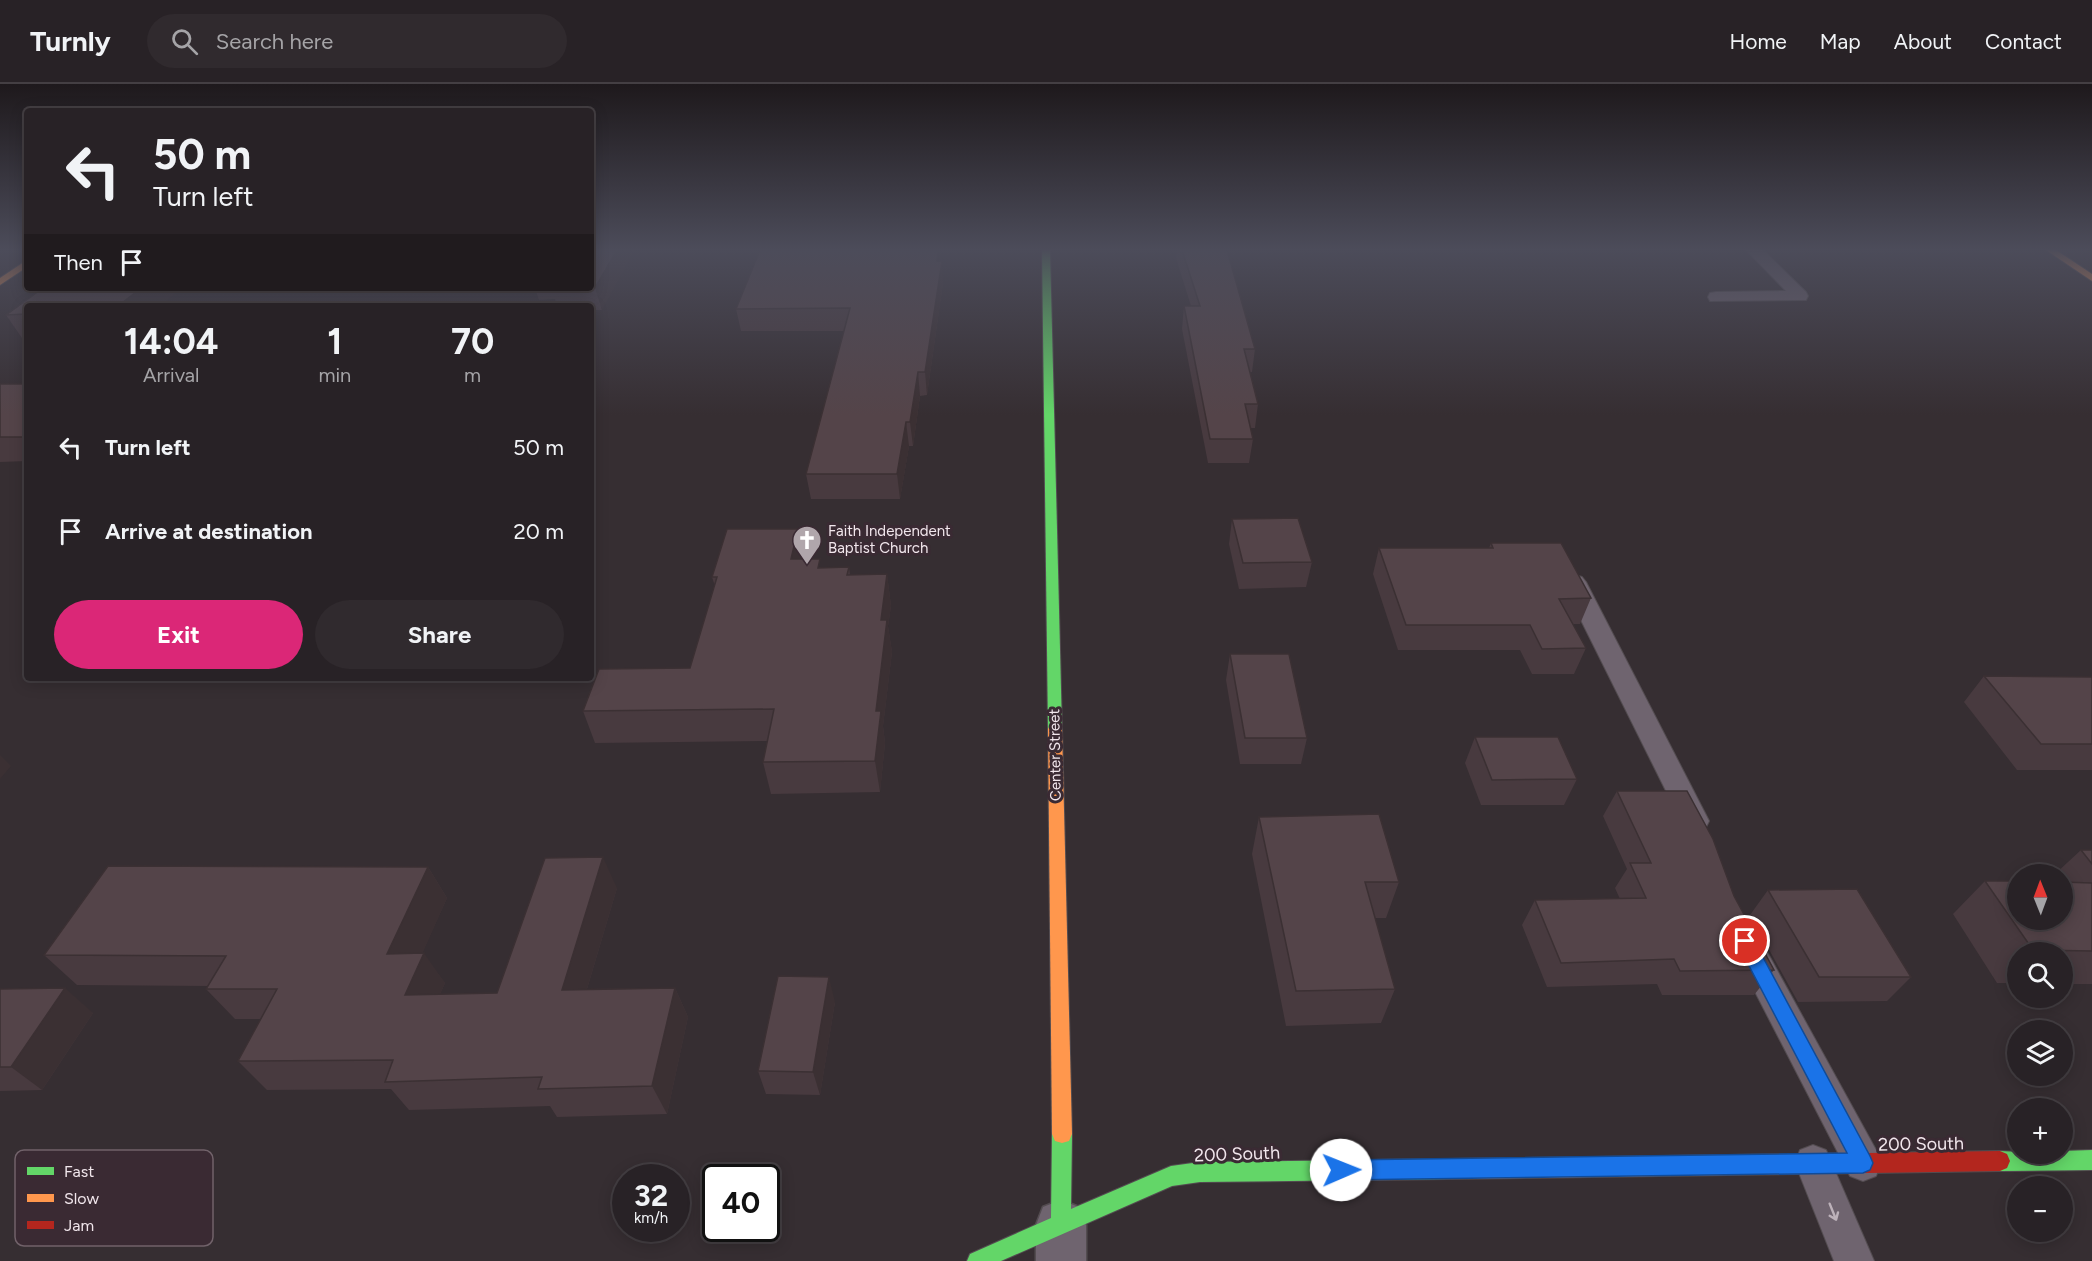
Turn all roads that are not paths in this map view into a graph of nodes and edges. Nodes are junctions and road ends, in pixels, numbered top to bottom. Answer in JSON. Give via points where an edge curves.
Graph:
{"nodes":[{"id":1,"x":1047,"y":305,"type":"edge"},
{"id":2,"x":1574,"y":582,"type":"edge"},
{"id":3,"x":1708,"y":849,"type":"edge"},
{"id":4,"x":1739,"y":930,"type":"edge"},
{"id":5,"x":2092,"y":1160,"type":"edge"},
{"id":6,"x":1863,"y":1163,"type":"junction"},
{"id":7,"x":1813,"y":1164,"type":"junction"},
{"id":8,"x":1061,"y":1243,"type":"edge"},
{"id":9,"x":977,"y":1261,"type":"edge"},
{"id":10,"x":1854,"y":1261,"type":"edge"}],
"edges":[{"from":1,"to":8,"type":"street","name":"Center Street"},
{"from":2,"to":3,"type":"lane"},
{"from":4,"to":6,"type":"lane"},
{"from":5,"to":6,"type":"street","name":"200 South"},
{"from":6,"to":7,"type":"street","name":"200 South"},
{"from":7,"to":8,"type":"street","name":"200 South","via":[[1200,1172],[1171,1176]]},
{"from":7,"to":10,"type":"lane","one_way":true},
{"from":8,"to":9,"type":"street","name":"200 South"}]}
